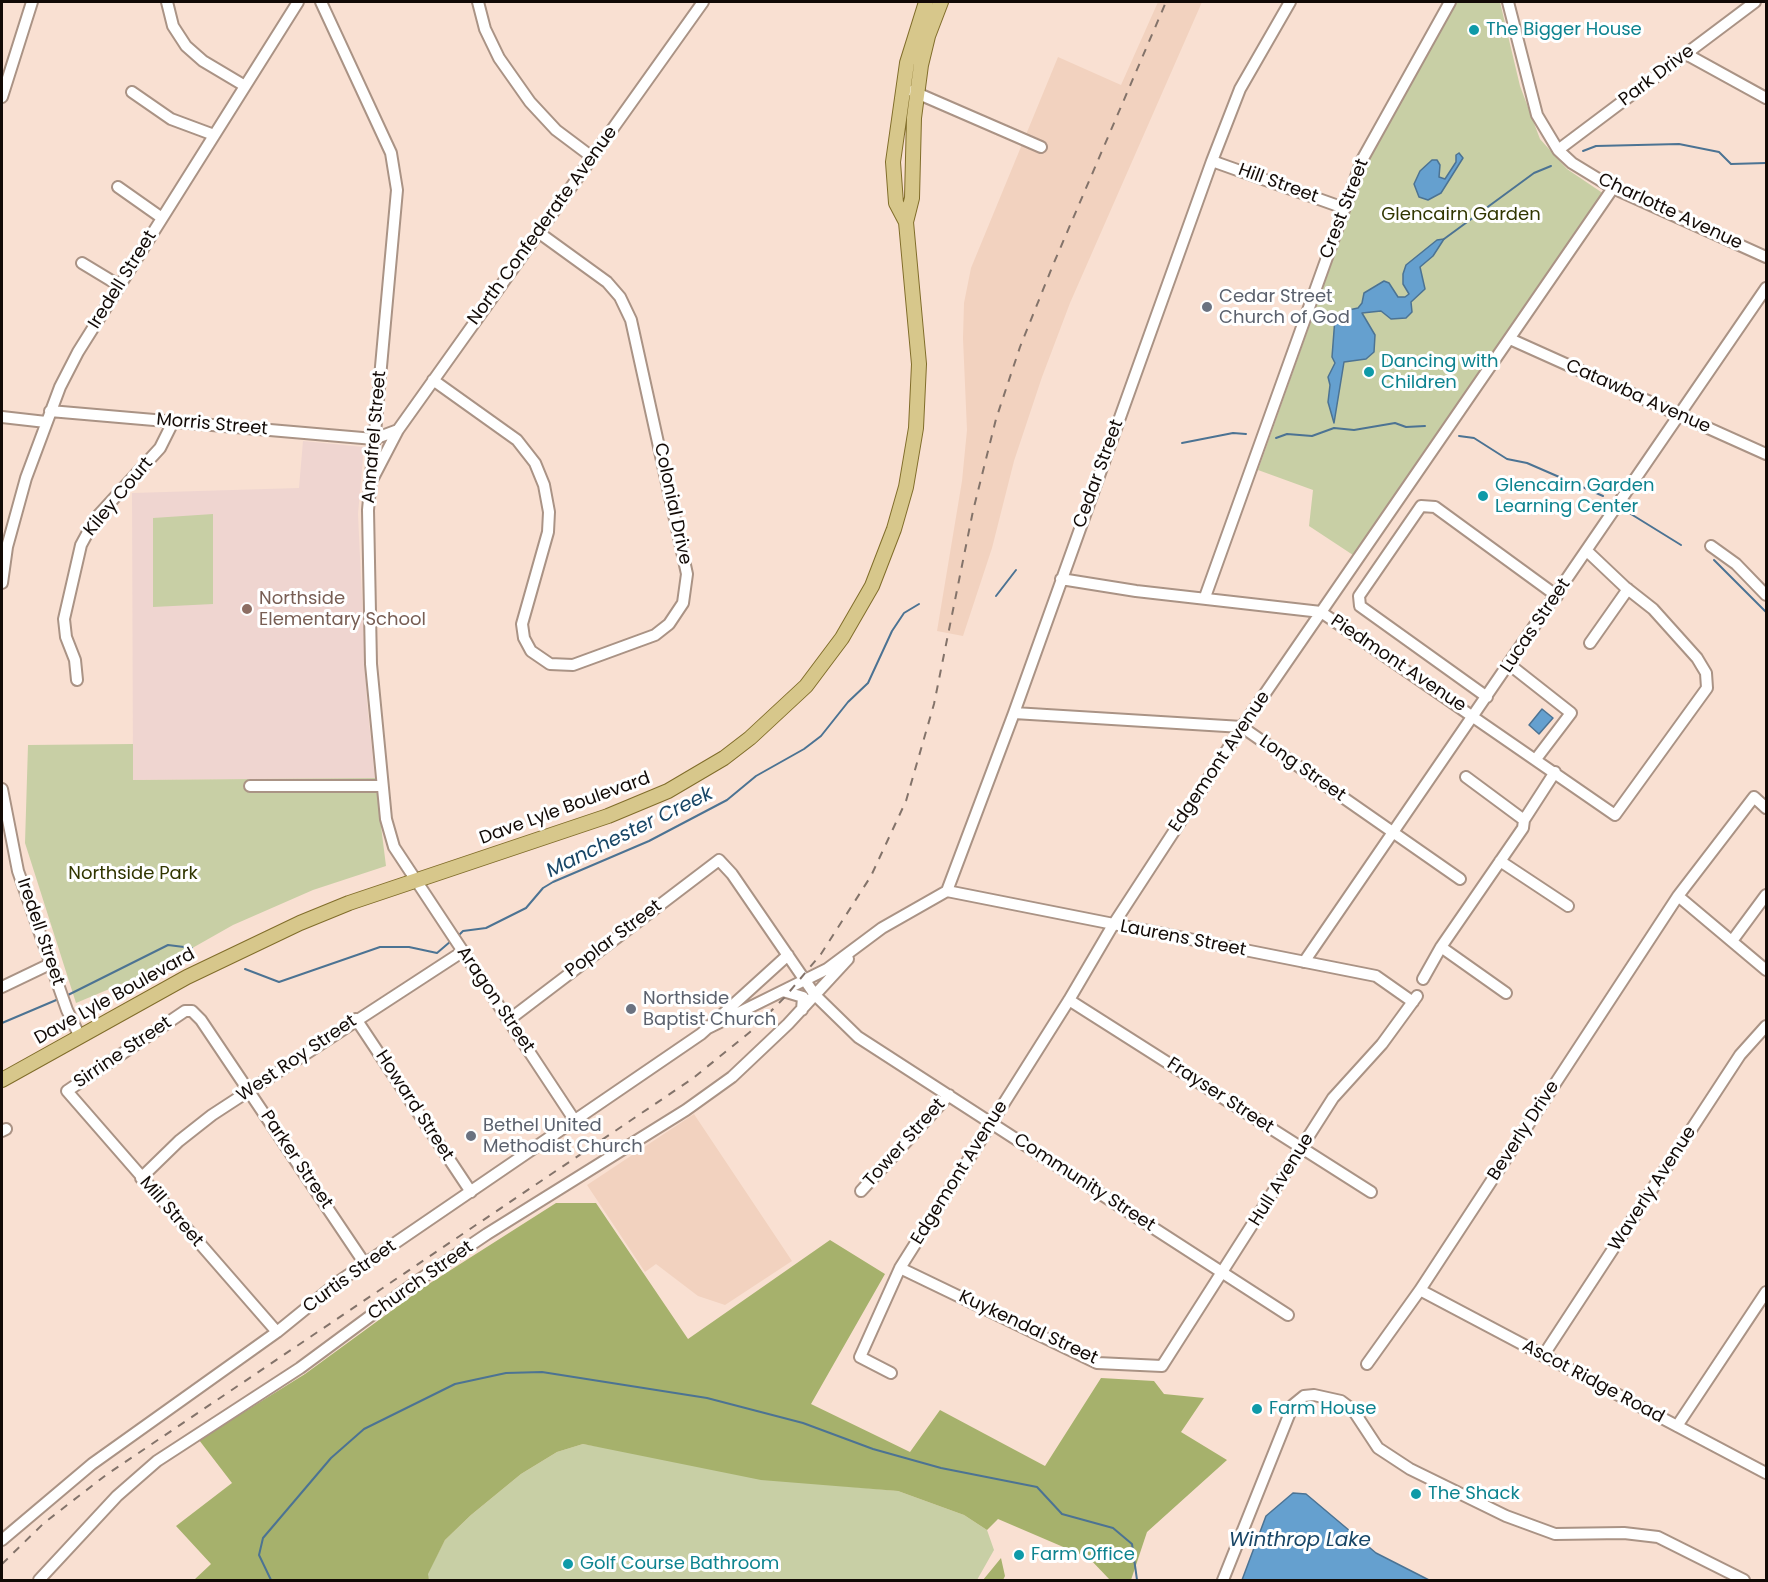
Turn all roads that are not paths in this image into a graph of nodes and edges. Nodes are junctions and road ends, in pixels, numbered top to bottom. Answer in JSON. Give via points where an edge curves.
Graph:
{"nodes":[{"id":1,"x":33,"y":2,"type":"edge"},
{"id":2,"x":167,"y":2,"type":"edge"},
{"id":3,"x":298,"y":2,"type":"edge"},
{"id":4,"x":321,"y":2,"type":"edge"},
{"id":5,"x":478,"y":2,"type":"edge"},
{"id":6,"x":704,"y":2,"type":"edge"},
{"id":7,"x":926,"y":2,"type":"edge"},
{"id":8,"x":941,"y":2,"type":"edge"},
{"id":9,"x":1290,"y":2,"type":"edge"},
{"id":10,"x":1450,"y":2,"type":"edge"},
{"id":11,"x":1508,"y":2,"type":"edge"},
{"id":12,"x":1755,"y":2,"type":"edge"},
{"id":13,"x":1686,"y":54,"type":"junction"},
{"id":14,"x":245,"y":86,"type":"junction"},
{"id":15,"x":903,"y":88,"type":"junction"},
{"id":16,"x":132,"y":92,"type":"dead end"},
{"id":17,"x":917,"y":93,"type":"junction"},
{"id":18,"x":2,"y":97,"type":"edge"},
{"id":19,"x":1767,"y":98,"type":"edge"},
{"id":20,"x":214,"y":135,"type":"junction"},
{"id":21,"x":1041,"y":147,"type":"dead end"},
{"id":22,"x":1558,"y":150,"type":"junction"},
{"id":23,"x":592,"y":157,"type":"junction"},
{"id":24,"x":1212,"y":161,"type":"junction"},
{"id":25,"x":118,"y":187,"type":"dead end"},
{"id":26,"x":1613,"y":188,"type":"junction"},
{"id":27,"x":1344,"y":208,"type":"junction"},
{"id":28,"x":162,"y":218,"type":"junction"},
{"id":29,"x":906,"y":222,"type":"junction"},
{"id":30,"x":538,"y":232,"type":"junction"},
{"id":31,"x":1767,"y":256,"type":"edge"},
{"id":32,"x":82,"y":263,"type":"dead end"},
{"id":33,"x":120,"y":286,"type":"junction"},
{"id":34,"x":1767,"y":288,"type":"edge"},
{"id":35,"x":1510,"y":339,"type":"junction"},
{"id":36,"x":433,"y":380,"type":"junction"},
{"id":37,"x":50,"y":411,"type":"junction"},
{"id":38,"x":1679,"y":416,"type":"junction"},
{"id":39,"x":2,"y":417,"type":"edge"},
{"id":40,"x":46,"y":422,"type":"junction"},
{"id":41,"x":173,"y":422,"type":"junction"},
{"id":42,"x":398,"y":430,"type":"junction"},
{"id":43,"x":374,"y":439,"type":"junction"},
{"id":44,"x":1767,"y":454,"type":"edge"},
{"id":45,"x":370,"y":483,"type":"junction"},
{"id":46,"x":1712,"y":546,"type":"dead end"},
{"id":47,"x":1587,"y":551,"type":"junction"},
{"id":48,"x":1061,"y":579,"type":"junction"},
{"id":49,"x":2,"y":583,"type":"edge"},
{"id":50,"x":1628,"y":589,"type":"junction"},
{"id":51,"x":1767,"y":595,"type":"edge"},
{"id":52,"x":1557,"y":596,"type":"junction"},
{"id":53,"x":1205,"y":597,"type":"junction"},
{"id":54,"x":1321,"y":612,"type":"junction"},
{"id":55,"x":1590,"y":643,"type":"dead end"},
{"id":56,"x":1510,"y":665,"type":"junction"},
{"id":57,"x":77,"y":680,"type":"dead end"},
{"id":58,"x":1487,"y":698,"type":"junction"},
{"id":59,"x":1014,"y":713,"type":"junction"},
{"id":60,"x":1475,"y":716,"type":"junction"},
{"id":61,"x":1242,"y":727,"type":"junction"},
{"id":62,"x":1540,"y":761,"type":"junction"},
{"id":63,"x":1555,"y":772,"type":"junction"},
{"id":64,"x":1466,"y":777,"type":"dead end"},
{"id":65,"x":250,"y":786,"type":"dead end"},
{"id":66,"x":382,"y":786,"type":"junction"},
{"id":67,"x":2,"y":789,"type":"edge"},
{"id":68,"x":1767,"y":808,"type":"edge"},
{"id":69,"x":1524,"y":820,"type":"junction"},
{"id":70,"x":1393,"y":831,"type":"junction"},
{"id":71,"x":719,"y":860,"type":"joint"},
{"id":72,"x":1500,"y":861,"type":"junction"},
{"id":73,"x":1460,"y":879,"type":"dead end"},
{"id":74,"x":415,"y":880,"type":"junction"},
{"id":75,"x":947,"y":891,"type":"junction"},
{"id":76,"x":1767,"y":895,"type":"edge"},
{"id":77,"x":1678,"y":896,"type":"junction"},
{"id":78,"x":1568,"y":906,"type":"dead end"},
{"id":79,"x":1113,"y":925,"type":"junction"},
{"id":80,"x":1732,"y":940,"type":"junction"},
{"id":81,"x":456,"y":943,"type":"junction"},
{"id":82,"x":1441,"y":947,"type":"junction"},
{"id":83,"x":856,"y":949,"type":"junction"},
{"id":84,"x":788,"y":955,"type":"junction"},
{"id":85,"x":1304,"y":962,"type":"junction"},
{"id":86,"x":50,"y":964,"type":"junction"},
{"id":87,"x":827,"y":969,"type":"junction"},
{"id":88,"x":1767,"y":970,"type":"edge"},
{"id":89,"x":1424,"y":979,"type":"dead end"},
{"id":90,"x":804,"y":980,"type":"junction"},
{"id":91,"x":2,"y":987,"type":"edge"},
{"id":92,"x":784,"y":990,"type":"junction"},
{"id":93,"x":1506,"y":993,"type":"dead end"},
{"id":94,"x":815,"y":995,"type":"junction"},
{"id":95,"x":1415,"y":999,"type":"joint"},
{"id":96,"x":1069,"y":1000,"type":"junction"},
{"id":97,"x":802,"y":1010,"type":"junction"},
{"id":98,"x":179,"y":1015,"type":"joint"},
{"id":99,"x":356,"y":1019,"type":"junction"},
{"id":100,"x":510,"y":1019,"type":"junction"},
{"id":101,"x":1767,"y":1026,"type":"edge"},
{"id":102,"x":708,"y":1028,"type":"junction"},
{"id":103,"x":80,"y":1037,"type":"junction"},
{"id":104,"x":2,"y":1080,"type":"edge"},
{"id":105,"x":67,"y":1091,"type":"joint"},
{"id":106,"x":249,"y":1091,"type":"junction"},
{"id":107,"x":949,"y":1095,"type":"junction"},
{"id":108,"x":575,"y":1121,"type":"junction"},
{"id":109,"x":991,"y":1122,"type":"junction"},
{"id":110,"x":1302,"y":1148,"type":"junction"},
{"id":111,"x":141,"y":1178,"type":"junction"},
{"id":112,"x":861,"y":1191,"type":"dead end"},
{"id":113,"x":471,"y":1192,"type":"junction"},
{"id":114,"x":1371,"y":1192,"type":"dead end"},
{"id":115,"x":365,"y":1264,"type":"junction"},
{"id":116,"x":900,"y":1268,"type":"junction"},
{"id":117,"x":1222,"y":1273,"type":"junction"},
{"id":118,"x":1420,"y":1290,"type":"junction"},
{"id":119,"x":1767,"y":1292,"type":"edge"},
{"id":120,"x":1288,"y":1315,"type":"dead end"},
{"id":121,"x":277,"y":1332,"type":"junction"},
{"id":122,"x":1543,"y":1356,"type":"junction"},
{"id":123,"x":1367,"y":1364,"type":"dead end"},
{"id":124,"x":1162,"y":1366,"type":"joint"},
{"id":125,"x":891,"y":1373,"type":"dead end"},
{"id":126,"x":1677,"y":1426,"type":"junction"},
{"id":127,"x":1767,"y":1473,"type":"edge"},
{"id":128,"x":2,"y":1540,"type":"edge"},
{"id":129,"x":39,"y":1581,"type":"edge"},
{"id":130,"x":1223,"y":1581,"type":"edge"},
{"id":131,"x":1744,"y":1581,"type":"edge"}],
"edges":[{"from":1,"to":18,"type":"street"},
{"from":2,"to":14,"type":"street","via":[[173,26],[186,46]]},
{"from":3,"to":14,"type":"street","name":"Iredell Street"},
{"from":4,"to":43,"type":"street","name":"Annafrel Street","via":[[391,153],[397,189]]},
{"from":5,"to":23,"type":"street","via":[[499,58],[530,102],[556,130]]},
{"from":6,"to":23,"type":"street","name":"North Confederate Avenue"},
{"from":7,"to":15,"type":"main road","name":"Dave Lyle Boulevard"},
{"from":8,"to":17,"type":"main road","name":"Dave Lyle Boulevard","via":[[928,36]]},
{"from":9,"to":24,"type":"street","name":"Cedar Street","via":[[1240,90]]},
{"from":10,"to":27,"type":"street","name":"Crest Street","via":[[1362,160]]},
{"from":11,"to":22,"type":"street","name":"Charlotte Avenue","via":[[1537,115]]},
{"from":12,"to":13,"type":"street","name":"Park Drive"},
{"from":13,"to":19,"type":"street"},
{"from":13,"to":22,"type":"street","name":"Park Drive"},
{"from":14,"to":20,"type":"street","name":"Iredell Street"},
{"from":15,"to":17,"type":"street"},
{"from":15,"to":29,"type":"main road","name":"Dave Lyle Boulevard","via":[[893,162],[896,203]]},
{"from":16,"to":20,"type":"street","via":[[171,118]]},
{"from":17,"to":21,"type":"street"},
{"from":17,"to":29,"type":"main road","name":"Dave Lyle Boulevard","via":[[912,198]]},
{"from":20,"to":28,"type":"street","name":"Iredell Street"},
{"from":22,"to":26,"type":"street","name":"Charlotte Avenue"},
{"from":23,"to":30,"type":"street","name":"North Confederate Avenue"},
{"from":24,"to":27,"type":"street","name":"Hill Street"},
{"from":24,"to":48,"type":"street","name":"Cedar Street"},
{"from":25,"to":28,"type":"street"},
{"from":26,"to":31,"type":"street","name":"Charlotte Avenue"},
{"from":26,"to":35,"type":"street","name":"Edgemont Avenue"},
{"from":27,"to":53,"type":"street","name":"Crest Street"},
{"from":28,"to":33,"type":"street","name":"Iredell Street"},
{"from":29,"to":74,"type":"main road","name":"Dave Lyle Boulevard","via":[[919,364],[911,458],[884,558],[858,612],[825,663],[750,738],[668,791],[608,816]]},
{"from":30,"to":36,"type":"street","name":"North Confederate Avenue"},
{"from":30,"to":36,"type":"street","name":"Colonial Drive","via":[[607,282],[631,320],[687,574],[683,603],[669,624],[655,635],[573,665],[550,664],[531,651],[522,624],[548,532],[544,485],[535,463],[517,440]]},
{"from":32,"to":33,"type":"street"},
{"from":33,"to":37,"type":"street","name":"Iredell Street","via":[[78,352]]},
{"from":34,"to":38,"type":"street","name":"Lucas Street"},
{"from":35,"to":38,"type":"street","name":"Catawba Avenue"},
{"from":35,"to":54,"type":"street","name":"Edgemont Avenue"},
{"from":36,"to":42,"type":"street","name":"North Confederate Avenue"},
{"from":37,"to":40,"type":"street","name":"Iredell Street"},
{"from":37,"to":41,"type":"street","name":"Morris Street"},
{"from":38,"to":44,"type":"street","name":"Catawba Avenue"},
{"from":38,"to":47,"type":"street","name":"Lucas Street"},
{"from":39,"to":40,"type":"street"},
{"from":40,"to":49,"type":"street","name":"Iredell Street","via":[[17,507]]},
{"from":41,"to":43,"type":"street","name":"Morris Street"},
{"from":41,"to":57,"type":"street","name":"Kiley Court","via":[[160,448],[95,519],[81,544],[64,619]]},
{"from":42,"to":43,"type":"street"},
{"from":42,"to":45,"type":"street","name":"North Confederate Avenue"},
{"from":43,"to":45,"type":"street","name":"Annafrel Street"},
{"from":45,"to":66,"type":"street","name":"Annafrel Street","via":[[367,575]]},
{"from":46,"to":51,"type":"street"},
{"from":47,"to":50,"type":"street"},
{"from":47,"to":52,"type":"street","name":"Lucas Street"},
{"from":48,"to":53,"type":"street","name":"Piedmont Avenue"},
{"from":48,"to":59,"type":"street","name":"Cedar Street"},
{"from":50,"to":55,"type":"street"},
{"from":50,"to":63,"type":"street","name":"Piedmont Avenue","via":[[1653,609],[1697,658],[1706,673],[1707,688],[1616,815]]},
{"from":52,"to":56,"type":"street","name":"Lucas Street"},
{"from":52,"to":58,"type":"street","via":[[1435,507],[1420,506],[1359,596],[1360,606]]},
{"from":53,"to":54,"type":"street","name":"Piedmont Avenue"},
{"from":54,"to":60,"type":"street","name":"Piedmont Avenue"},
{"from":54,"to":61,"type":"street","name":"Edgemont Avenue"},
{"from":56,"to":58,"type":"street","name":"Lucas Street"},
{"from":56,"to":62,"type":"street","via":[[1571,713]]},
{"from":58,"to":60,"type":"street","name":"Lucas Street"},
{"from":59,"to":61,"type":"street","name":"Long Street"},
{"from":59,"to":75,"type":"street","name":"Cedar Street"},
{"from":60,"to":62,"type":"street","name":"Piedmont Avenue"},
{"from":60,"to":70,"type":"street","name":"Lucas Street"},
{"from":61,"to":70,"type":"street","name":"Long Street"},
{"from":61,"to":79,"type":"street","name":"Edgemont Avenue"},
{"from":62,"to":63,"type":"street","name":"Piedmont Avenue"},
{"from":63,"to":69,"type":"street"},
{"from":64,"to":69,"type":"street"},
{"from":65,"to":66,"type":"street"},
{"from":66,"to":74,"type":"street","name":"Annafrel Street","via":[[394,847]]},
{"from":67,"to":86,"type":"street","name":"Iredell Street","via":[[18,871]]},
{"from":68,"to":77,"type":"street","name":"Beverly Drive","via":[[1754,797]]},
{"from":69,"to":72,"type":"street"},
{"from":70,"to":73,"type":"street","name":"Long Street"},
{"from":70,"to":85,"type":"street","name":"Lucas Street"},
{"from":71,"to":84,"type":"street","name":"Community Street"},
{"from":71,"to":100,"type":"street","name":"Poplar Street"},
{"from":72,"to":78,"type":"street"},
{"from":72,"to":82,"type":"street"},
{"from":74,"to":81,"type":"street","name":"Aragon Street"},
{"from":74,"to":103,"type":"main road","name":"Dave Lyle Boulevard","via":[[257,942]]},
{"from":75,"to":79,"type":"street","name":"Laurens Street"},
{"from":75,"to":83,"type":"street","name":"Curtis Street","via":[[889,924]]},
{"from":76,"to":80,"type":"street"},
{"from":77,"to":80,"type":"street"},
{"from":77,"to":118,"type":"street","name":"Beverly Drive"},
{"from":79,"to":85,"type":"street","name":"Laurens Street"},
{"from":79,"to":96,"type":"street","name":"Edgemont Avenue"},
{"from":80,"to":88,"type":"street"},
{"from":81,"to":99,"type":"street","name":"West Roy Street"},
{"from":81,"to":100,"type":"street","name":"Aragon Street"},
{"from":82,"to":89,"type":"street"},
{"from":82,"to":93,"type":"street"},
{"from":83,"to":87,"type":"street","name":"Curtis Street"},
{"from":83,"to":94,"type":"street","name":"Church Street"},
{"from":84,"to":90,"type":"street","name":"Community Street"},
{"from":84,"to":102,"type":"street","name":"Curtis Street"},
{"from":85,"to":95,"type":"street","name":"Laurens Street","via":[[1376,976]]},
{"from":86,"to":91,"type":"street"},
{"from":86,"to":103,"type":"street","name":"Iredell Street"},
{"from":87,"to":90,"type":"street","name":"Curtis Street"},
{"from":87,"to":94,"type":"street","via":[[815,983]]},
{"from":90,"to":92,"type":"street","name":"Curtis Street"},
{"from":90,"to":94,"type":"street","name":"Community Street"},
{"from":92,"to":94,"type":"street","via":[[799,989]]},
{"from":92,"to":97,"type":"street","via":[[802,998]]},
{"from":92,"to":102,"type":"street","name":"Curtis Street"},
{"from":94,"to":97,"type":"street","name":"Church Street"},
{"from":94,"to":107,"type":"street","name":"Community Street","via":[[858,1037]]},
{"from":95,"to":110,"type":"street","name":"Hull Avenue","via":[[1382,1044],[1333,1098]]},
{"from":96,"to":109,"type":"street","name":"Edgemont Avenue"},
{"from":96,"to":110,"type":"street","name":"Frayser Street"},
{"from":97,"to":129,"type":"street","name":"Church Street","via":[[738,1071],[686,1110],[487,1234],[300,1368],[157,1461],[117,1496]]},
{"from":98,"to":105,"type":"street","name":"Sirrine Street"},
{"from":98,"to":106,"type":"street","name":"Parker Street","via":[[192,1011],[201,1020]]},
{"from":99,"to":106,"type":"street","name":"West Roy Street"},
{"from":99,"to":113,"type":"street","name":"Howard Street"},
{"from":100,"to":108,"type":"street","name":"Aragon Street"},
{"from":101,"to":122,"type":"street","name":"Waverly Avenue","via":[[1740,1055]]},
{"from":102,"to":108,"type":"street","name":"Curtis Street"},
{"from":103,"to":104,"type":"main road","name":"Dave Lyle Boulevard"},
{"from":105,"to":111,"type":"street","name":"Mill Street"},
{"from":106,"to":111,"type":"street","name":"West Roy Street","via":[[179,1141]]},
{"from":106,"to":115,"type":"street","name":"Parker Street"},
{"from":107,"to":109,"type":"street","name":"Community Street"},
{"from":107,"to":112,"type":"street","name":"Tower Street"},
{"from":108,"to":113,"type":"street","name":"Curtis Street"},
{"from":109,"to":116,"type":"street","name":"Edgemont Avenue"},
{"from":109,"to":117,"type":"street","name":"Community Street"},
{"from":110,"to":114,"type":"street","name":"Frayser Street"},
{"from":110,"to":117,"type":"street","name":"Hull Avenue"},
{"from":111,"to":121,"type":"street","name":"Mill Street"},
{"from":113,"to":115,"type":"street","name":"Curtis Street"},
{"from":115,"to":121,"type":"street","name":"Curtis Street"},
{"from":116,"to":124,"type":"street","name":"Kuykendal Street","via":[[1097,1363]]},
{"from":116,"to":125,"type":"street","name":"Edgemont Avenue","via":[[860,1357]]},
{"from":117,"to":120,"type":"street","name":"Community Street"},
{"from":117,"to":124,"type":"street","name":"Hull Avenue"},
{"from":118,"to":122,"type":"street","name":"Ascot Ridge Road"},
{"from":118,"to":123,"type":"street","name":"Beverly Drive"},
{"from":119,"to":126,"type":"street"},
{"from":121,"to":128,"type":"street","name":"Curtis Street","via":[[92,1464]]},
{"from":122,"to":126,"type":"street","name":"Ascot Ridge Road"},
{"from":126,"to":127,"type":"street","name":"Ascot Ridge Road"},
{"from":130,"to":131,"type":"street","via":[[1293,1406],[1304,1396],[1314,1395],[1341,1401],[1353,1410],[1378,1448],[1410,1469],[1506,1516],[1556,1534],[1658,1537]]}]}
